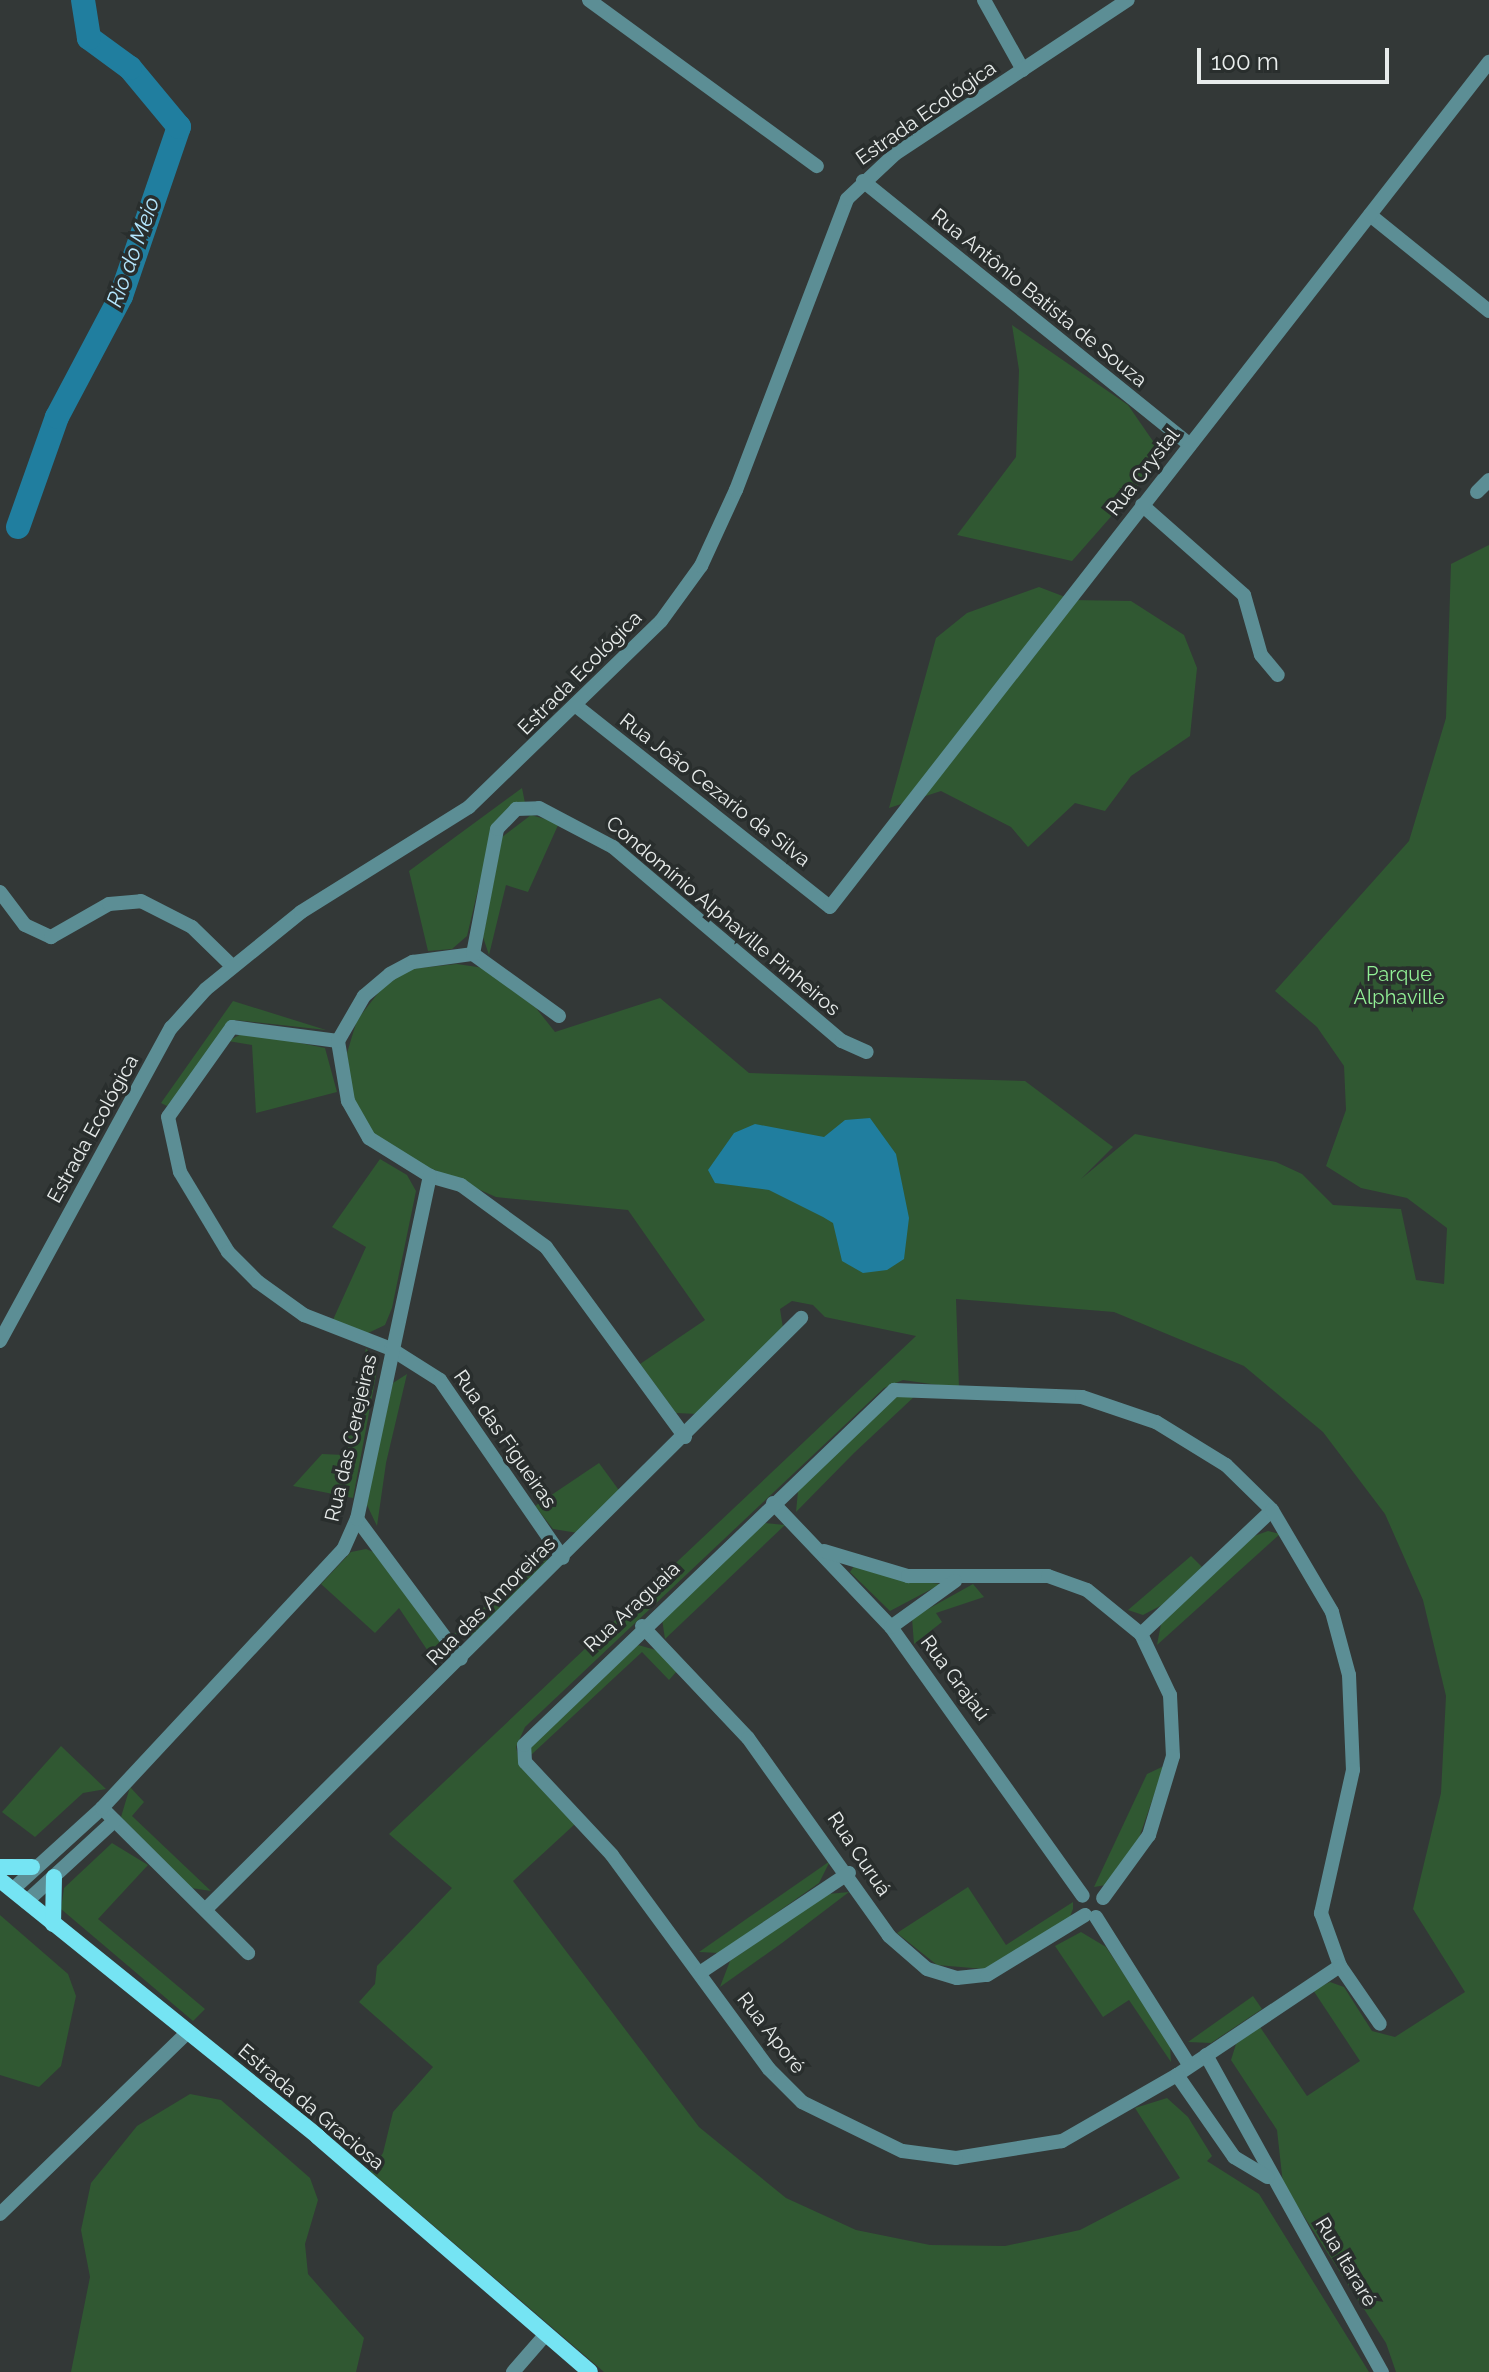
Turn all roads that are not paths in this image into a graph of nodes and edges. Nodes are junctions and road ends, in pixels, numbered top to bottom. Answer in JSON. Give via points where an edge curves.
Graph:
{"nodes":[{"id":1,"x":589,"y":0,"type":"edge"},
{"id":2,"x":984,"y":0,"type":"edge"},
{"id":3,"x":1128,"y":0,"type":"edge"},
{"id":4,"x":1489,"y":62,"type":"edge"},
{"id":5,"x":1023,"y":70,"type":"junction"},
{"id":6,"x":817,"y":166,"type":"dead end"},
{"id":7,"x":863,"y":181,"type":"junction"},
{"id":8,"x":1370,"y":215,"type":"junction"},
{"id":9,"x":1489,"y":311,"type":"edge"},
{"id":10,"x":1190,"y":445,"type":"junction"},
{"id":11,"x":1489,"y":480,"type":"edge"},
{"id":12,"x":1477,"y":492,"type":"dead end"},
{"id":13,"x":1142,"y":505,"type":"junction"},
{"id":14,"x":1278,"y":675,"type":"dead end"},
{"id":15,"x":575,"y":705,"type":"junction"},
{"id":16,"x":0,"y":892,"type":"edge"},
{"id":17,"x":830,"y":907,"type":"joint"},
{"id":18,"x":473,"y":954,"type":"junction"},
{"id":19,"x":232,"y":966,"type":"junction"},
{"id":20,"x":559,"y":1016,"type":"dead end"},
{"id":21,"x":338,"y":1041,"type":"junction"},
{"id":22,"x":867,"y":1052,"type":"dead end"},
{"id":23,"x":430,"y":1176,"type":"junction"},
{"id":24,"x":801,"y":1318,"type":"dead end"},
{"id":25,"x":0,"y":1341,"type":"edge"},
{"id":26,"x":391,"y":1349,"type":"junction"},
{"id":27,"x":685,"y":1437,"type":"junction"},
{"id":28,"x":773,"y":1503,"type":"junction"},
{"id":29,"x":1272,"y":1510,"type":"junction"},
{"id":30,"x":357,"y":1519,"type":"junction"},
{"id":31,"x":824,"y":1551,"type":"junction"},
{"id":32,"x":563,"y":1558,"type":"junction"},
{"id":33,"x":957,"y":1580,"type":"junction"},
{"id":34,"x":642,"y":1626,"type":"junction"},
{"id":35,"x":891,"y":1627,"type":"junction"},
{"id":36,"x":1141,"y":1634,"type":"junction"},
{"id":37,"x":461,"y":1659,"type":"junction"},
{"id":38,"x":524,"y":1745,"type":"joint"},
{"id":39,"x":102,"y":1808,"type":"junction"},
{"id":40,"x":114,"y":1821,"type":"junction"},
{"id":41,"x":0,"y":1867,"type":"edge"},
{"id":42,"x":32,"y":1867,"type":"junction"},
{"id":43,"x":849,"y":1873,"type":"junction"},
{"id":44,"x":54,"y":1877,"type":"junction"},
{"id":45,"x":6,"y":1885,"type":"edge"},
{"id":46,"x":1083,"y":1896,"type":"junction"},
{"id":47,"x":1103,"y":1898,"type":"junction"},
{"id":48,"x":26,"y":1902,"type":"junction"},
{"id":49,"x":206,"y":1909,"type":"junction"},
{"id":50,"x":1090,"y":1916,"type":"junction"},
{"id":51,"x":53,"y":1924,"type":"junction"},
{"id":52,"x":248,"y":1953,"type":"dead end"},
{"id":53,"x":1340,"y":1966,"type":"junction"},
{"id":54,"x":701,"y":1972,"type":"junction"},
{"id":55,"x":1380,"y":2024,"type":"dead end"},
{"id":56,"x":188,"y":2032,"type":"junction"},
{"id":57,"x":1206,"y":2055,"type":"junction"},
{"id":58,"x":1188,"y":2063,"type":"junction"},
{"id":59,"x":1177,"y":2075,"type":"junction"},
{"id":60,"x":1267,"y":2177,"type":"junction"},
{"id":61,"x":0,"y":2214,"type":"edge"},
{"id":62,"x":546,"y":2334,"type":"junction"},
{"id":63,"x":513,"y":2372,"type":"edge"},
{"id":64,"x":590,"y":2372,"type":"edge"},
{"id":65,"x":1382,"y":2372,"type":"edge"}],
"edges":[{"from":1,"to":6,"type":"street"},
{"from":2,"to":5,"type":"street"},
{"from":3,"to":5,"type":"street","name":"Estrada Ecológica"},
{"from":4,"to":8,"type":"street","name":"Rua Crystal"},
{"from":5,"to":7,"type":"street","name":"Estrada Ecológica"},
{"from":7,"to":10,"type":"street","name":"Rua Antônio Batista de Souza"},
{"from":7,"to":15,"type":"street","name":"Estrada Ecológica","via":[[847,199],[701,566],[661,621]]},
{"from":8,"to":9,"type":"street"},
{"from":8,"to":10,"type":"street","name":"Rua Crystal"},
{"from":10,"to":13,"type":"street","name":"Rua Crystal"},
{"from":11,"to":12,"type":"street"},
{"from":13,"to":14,"type":"street","via":[[1244,595],[1261,655]]},
{"from":13,"to":17,"type":"street","name":"Rua Crystal"},
{"from":15,"to":17,"type":"street","name":"Rua João Cezario da Silva"},
{"from":15,"to":19,"type":"street","name":"Estrada Ecológica","via":[[443,826],[301,912]]},
{"from":16,"to":19,"type":"street","via":[[25,925],[51,937],[109,904],[141,901],[192,927]]},
{"from":18,"to":20,"type":"street"},
{"from":18,"to":21,"type":"street","via":[[413,962],[390,974],[364,996]]},
{"from":18,"to":22,"type":"street","name":"Condomínio Alphaville Pinheiros","via":[[497,829],[516,809],[539,808],[613,847],[842,1041]]},
{"from":19,"to":25,"type":"street","name":"Estrada Ecológica","via":[[171,1028]]},
{"from":21,"to":23,"type":"street","via":[[348,1101],[369,1138]]},
{"from":21,"to":26,"type":"street","name":"Rua das Figueiras","via":[[232,1027],[168,1117],[171,1144],[200,1210],[258,1282],[304,1315]]},
{"from":23,"to":26,"type":"street","name":"Rua das Cerejeiras"},
{"from":23,"to":27,"type":"street","via":[[472,1191],[546,1247]]},
{"from":24,"to":27,"type":"street","name":"Rua das Amoreiras"},
{"from":26,"to":30,"type":"street","name":"Rua das Cerejeiras"},
{"from":26,"to":32,"type":"street","name":"Rua das Figueiras","via":[[440,1380]]},
{"from":27,"to":32,"type":"street","name":"Rua das Amoreiras"},
{"from":28,"to":29,"type":"street","name":"Rua Araguaia","via":[[894,1390],[912,1387],[961,1395],[1069,1395],[1156,1422],[1226,1465]]},
{"from":28,"to":31,"type":"street","name":"Rua Grajaú"},
{"from":28,"to":34,"type":"street","name":"Rua Araguaia"},
{"from":29,"to":36,"type":"street"},
{"from":29,"to":53,"type":"street","name":"Rua Araguaia","via":[[1332,1612],[1349,1675],[1353,1770],[1321,1913]]},
{"from":30,"to":37,"type":"street"},
{"from":30,"to":39,"type":"street","name":"Rua das Cerejeiras","via":[[343,1550]]},
{"from":31,"to":33,"type":"street","via":[[908,1576]]},
{"from":31,"to":35,"type":"street","name":"Rua Grajaú"},
{"from":32,"to":37,"type":"street","name":"Rua das Amoreiras"},
{"from":33,"to":35,"type":"street"},
{"from":33,"to":36,"type":"street","via":[[1048,1576],[1087,1590]]},
{"from":34,"to":38,"type":"street","name":"Rua Araguaia"},
{"from":34,"to":43,"type":"street","name":"Rua Curuá","via":[[748,1738]]},
{"from":35,"to":46,"type":"street","name":"Rua Grajaú"},
{"from":36,"to":47,"type":"street","via":[[1170,1695],[1173,1756],[1149,1835]]},
{"from":37,"to":49,"type":"street","name":"Rua das Amoreiras"},
{"from":38,"to":54,"type":"street","name":"Rua Aporé","via":[[525,1762],[612,1855]]},
{"from":39,"to":40,"type":"street"},
{"from":39,"to":42,"type":"street"},
{"from":40,"to":44,"type":"street"},
{"from":40,"to":49,"type":"street"},
{"from":41,"to":42,"type":"main road"},
{"from":42,"to":45,"type":"street"},
{"from":43,"to":50,"type":"street","name":"Rua Curuá","via":[[906,1955],[957,1978],[1014,1963]]},
{"from":43,"to":54,"type":"street"},
{"from":44,"to":48,"type":"street"},
{"from":44,"to":51,"type":"main road"},
{"from":45,"to":48,"type":"main road","name":"Estrada da Graciosa"},
{"from":46,"to":47,"type":"street"},
{"from":46,"to":50,"type":"street"},
{"from":47,"to":50,"type":"street"},
{"from":48,"to":51,"type":"main road","name":"Estrada da Graciosa"},
{"from":49,"to":52,"type":"street"},
{"from":50,"to":58,"type":"street"},
{"from":51,"to":56,"type":"main road","name":"Estrada da Graciosa"},
{"from":53,"to":55,"type":"street","name":"Rua Araguaia"},
{"from":53,"to":57,"type":"street"},
{"from":54,"to":59,"type":"street","name":"Rua Aporé","via":[[769,2069],[802,2102],[902,2151],[956,2158],[1062,2141]]},
{"from":56,"to":61,"type":"street"},
{"from":56,"to":62,"type":"main road","name":"Estrada da Graciosa"},
{"from":57,"to":58,"type":"street"},
{"from":57,"to":60,"type":"street","via":[[1261,2145]]},
{"from":58,"to":59,"type":"street","name":"Rua Aporé"},
{"from":59,"to":60,"type":"street","via":[[1234,2157]]},
{"from":60,"to":65,"type":"street","name":"Rua Itararé","via":[[1326,2264]]},
{"from":62,"to":63,"type":"street"},
{"from":62,"to":64,"type":"main road","name":"Estrada da Graciosa"}]}
